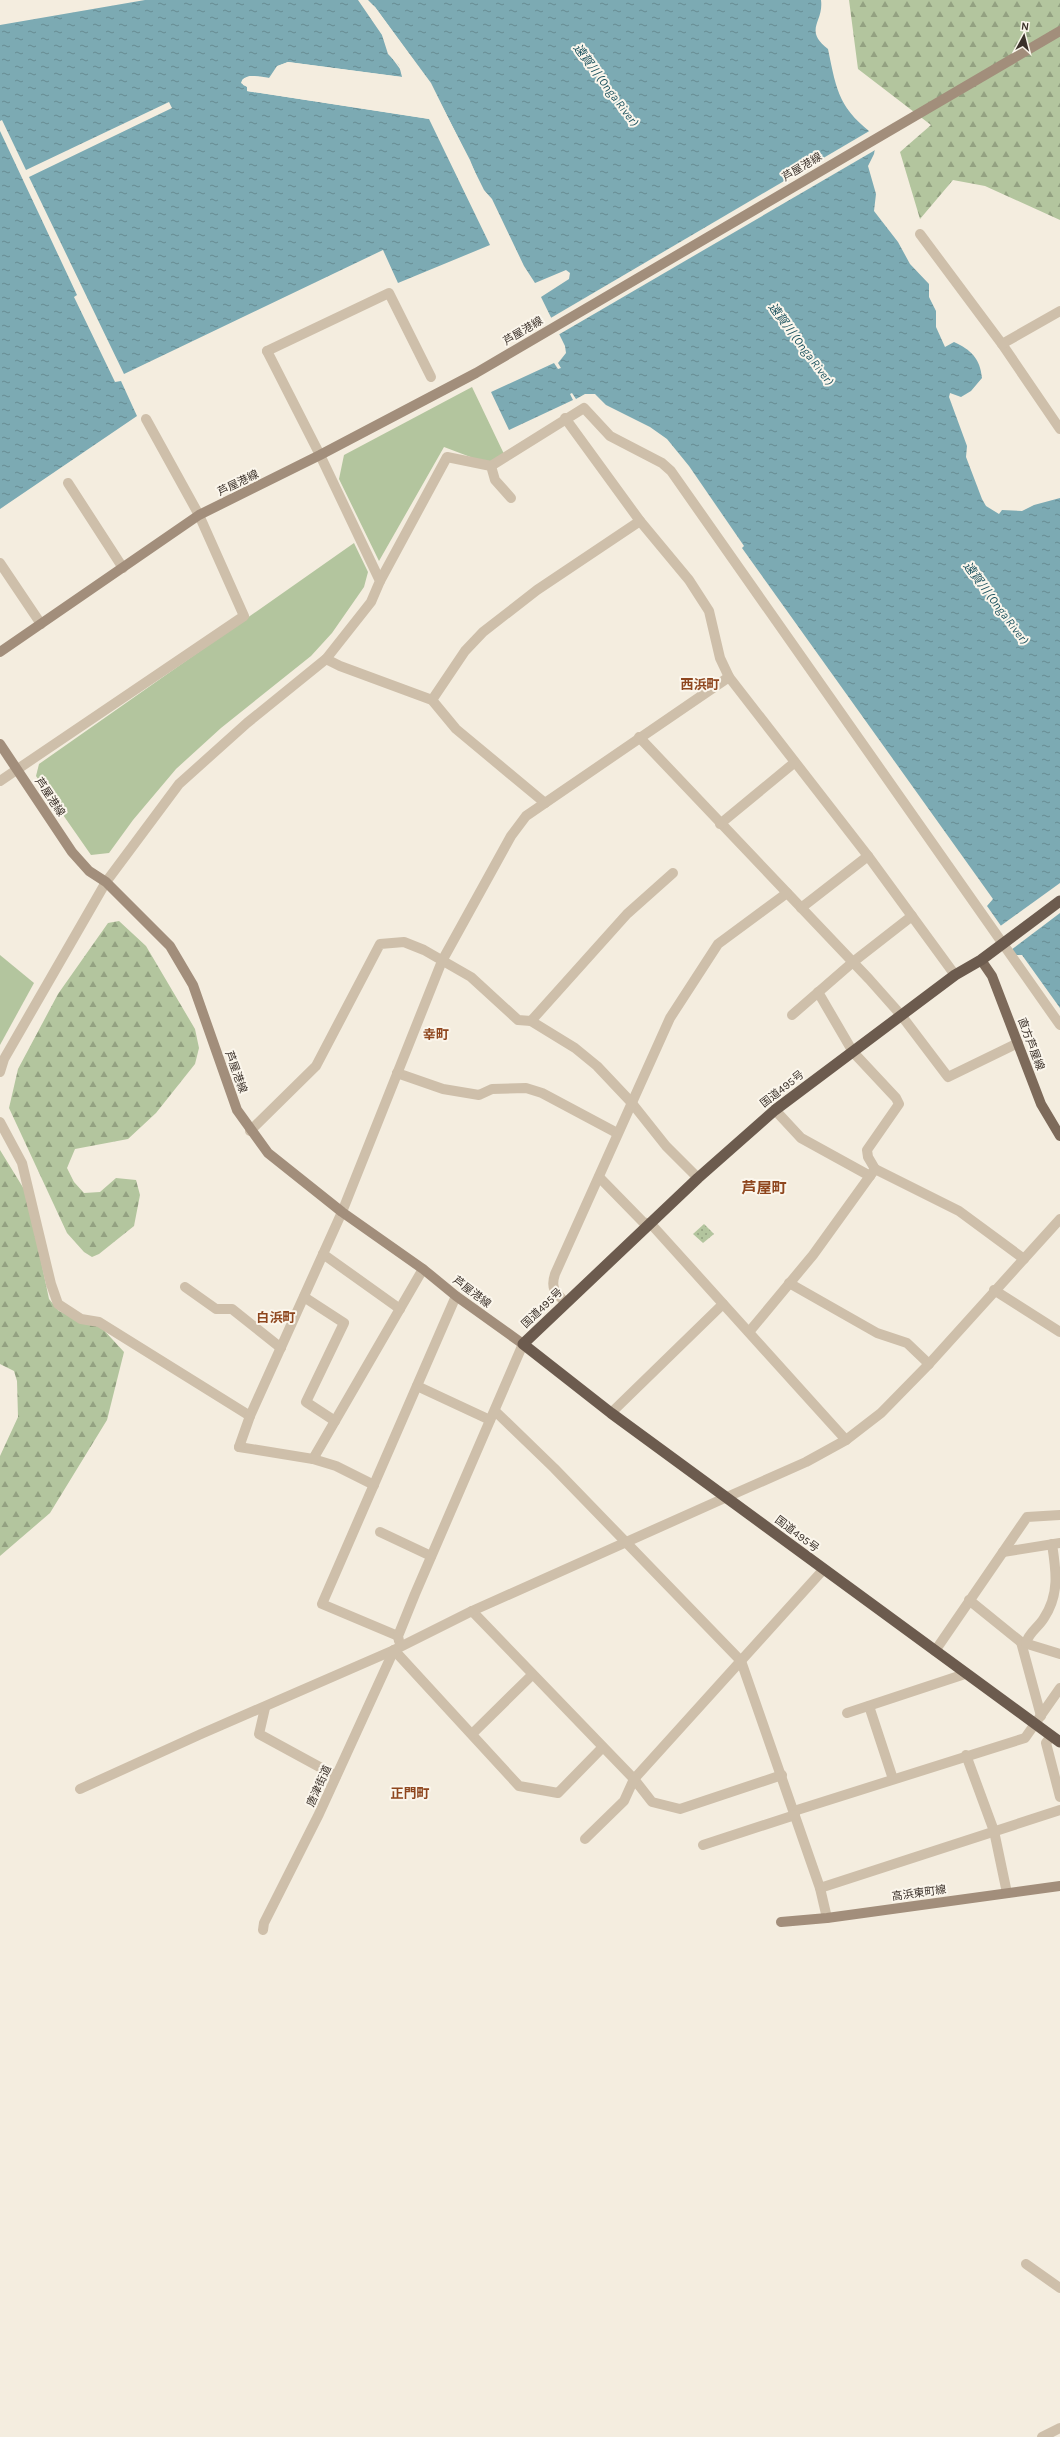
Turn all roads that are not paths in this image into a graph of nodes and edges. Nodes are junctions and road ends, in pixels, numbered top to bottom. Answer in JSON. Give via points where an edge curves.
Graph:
{"nodes":[{"id":1,"x":1060,"y":31,"type":"edge"},
{"id":2,"x":920,"y":234,"type":"dead end"},
{"id":3,"x":1060,"y":311,"type":"edge"},
{"id":4,"x":1002,"y":344,"type":"junction"},
{"id":5,"x":431,"y":377,"type":"dead end"},
{"id":6,"x":565,"y":418,"type":"junction"},
{"id":7,"x":146,"y":419,"type":"dead end"},
{"id":8,"x":1060,"y":429,"type":"edge"},
{"id":9,"x":320,"y":455,"type":"junction"},
{"id":10,"x":491,"y":466,"type":"junction"},
{"id":11,"x":68,"y":483,"type":"dead end"},
{"id":12,"x":511,"y":498,"type":"dead end"},
{"id":13,"x":199,"y":516,"type":"junction"},
{"id":14,"x":640,"y":521,"type":"junction"},
{"id":15,"x":0,"y":563,"type":"edge"},
{"id":16,"x":124,"y":568,"type":"junction"},
{"id":17,"x":380,"y":581,"type":"junction"},
{"id":18,"x":41,"y":624,"type":"junction"},
{"id":19,"x":0,"y":652,"type":"edge"},
{"id":20,"x":326,"y":659,"type":"junction"},
{"id":21,"x":729,"y":677,"type":"junction"},
{"id":22,"x":432,"y":700,"type":"junction"},
{"id":23,"x":639,"y":737,"type":"junction"},
{"id":24,"x":0,"y":744,"type":"edge"},
{"id":25,"x":794,"y":763,"type":"junction"},
{"id":26,"x":17,"y":768,"type":"junction"},
{"id":27,"x":0,"y":781,"type":"edge"},
{"id":28,"x":545,"y":803,"type":"junction"},
{"id":29,"x":720,"y":824,"type":"junction"},
{"id":30,"x":868,"y":856,"type":"junction"},
{"id":31,"x":674,"y":873,"type":"dead end"},
{"id":32,"x":106,"y":882,"type":"junction"},
{"id":33,"x":787,"y":893,"type":"junction"},
{"id":34,"x":1060,"y":901,"type":"edge"},
{"id":35,"x":801,"y":908,"type":"junction"},
{"id":36,"x":912,"y":916,"type":"junction"},
{"id":37,"x":1003,"y":944,"type":"junction"},
{"id":38,"x":981,"y":960,"type":"junction"},
{"id":39,"x":442,"y":961,"type":"junction"},
{"id":40,"x":853,"y":962,"type":"junction"},
{"id":41,"x":955,"y":975,"type":"junction"},
{"id":42,"x":818,"y":992,"type":"junction"},
{"id":43,"x":792,"y":1015,"type":"dead end"},
{"id":44,"x":901,"y":1015,"type":"junction"},
{"id":45,"x":531,"y":1021,"type":"junction"},
{"id":46,"x":1060,"y":1025,"type":"edge"},
{"id":47,"x":1018,"y":1043,"type":"junction"},
{"id":48,"x":853,"y":1052,"type":"junction"},
{"id":49,"x":0,"y":1072,"type":"edge"},
{"id":50,"x":397,"y":1073,"type":"junction"},
{"id":51,"x":630,"y":1102,"type":"junction"},
{"id":52,"x":775,"y":1110,"type":"junction"},
{"id":53,"x":0,"y":1122,"type":"edge"},
{"id":54,"x":250,"y":1131,"type":"junction"},
{"id":55,"x":617,"y":1133,"type":"junction"},
{"id":56,"x":1060,"y":1136,"type":"edge"},
{"id":57,"x":872,"y":1173,"type":"junction"},
{"id":58,"x":599,"y":1177,"type":"junction"},
{"id":59,"x":698,"y":1178,"type":"junction"},
{"id":60,"x":342,"y":1212,"type":"junction"},
{"id":61,"x":1060,"y":1219,"type":"edge"},
{"id":62,"x":651,"y":1224,"type":"junction"},
{"id":63,"x":323,"y":1254,"type":"junction"},
{"id":64,"x":1024,"y":1258,"type":"junction"},
{"id":65,"x":423,"y":1269,"type":"junction"},
{"id":66,"x":790,"y":1283,"type":"junction"},
{"id":67,"x":185,"y":1287,"type":"dead end"},
{"id":68,"x":994,"y":1290,"type":"junction"},
{"id":69,"x":456,"y":1296,"type":"junction"},
{"id":70,"x":304,"y":1297,"type":"junction"},
{"id":71,"x":566,"y":1303,"type":"junction"},
{"id":72,"x":723,"y":1304,"type":"junction"},
{"id":73,"x":400,"y":1309,"type":"junction"},
{"id":74,"x":749,"y":1332,"type":"junction"},
{"id":75,"x":1060,"y":1332,"type":"edge"},
{"id":76,"x":523,"y":1344,"type":"junction"},
{"id":77,"x":281,"y":1348,"type":"junction"},
{"id":78,"x":929,"y":1364,"type":"junction"},
{"id":79,"x":416,"y":1386,"type":"junction"},
{"id":80,"x":611,"y":1413,"type":"junction"},
{"id":81,"x":492,"y":1415,"type":"junction"},
{"id":82,"x":250,"y":1416,"type":"junction"},
{"id":83,"x":335,"y":1421,"type":"junction"},
{"id":84,"x":846,"y":1440,"type":"junction"},
{"id":85,"x":313,"y":1459,"type":"junction"},
{"id":86,"x":374,"y":1485,"type":"junction"},
{"id":87,"x":728,"y":1497,"type":"junction"},
{"id":88,"x":1060,"y":1515,"type":"edge"},
{"id":89,"x":380,"y":1532,"type":"dead end"},
{"id":90,"x":626,"y":1543,"type":"junction"},
{"id":91,"x":1056,"y":1543,"type":"edge"},
{"id":92,"x":1003,"y":1552,"type":"junction"},
{"id":93,"x":431,"y":1556,"type":"junction"},
{"id":94,"x":823,"y":1570,"type":"junction"},
{"id":95,"x":1056,"y":1599,"type":"edge"},
{"id":96,"x":969,"y":1600,"type":"junction"},
{"id":97,"x":472,"y":1611,"type":"junction"},
{"id":98,"x":398,"y":1636,"type":"junction"},
{"id":99,"x":1024,"y":1642,"type":"junction"},
{"id":100,"x":397,"y":1648,"type":"junction"},
{"id":101,"x":935,"y":1651,"type":"junction"},
{"id":102,"x":1060,"y":1654,"type":"edge"},
{"id":103,"x":741,"y":1661,"type":"junction"},
{"id":104,"x":965,"y":1674,"type":"junction"},
{"id":105,"x":532,"y":1675,"type":"junction"},
{"id":106,"x":1060,"y":1688,"type":"edge"},
{"id":107,"x":869,"y":1706,"type":"junction"},
{"id":108,"x":265,"y":1708,"type":"junction"},
{"id":109,"x":848,"y":1713,"type":"dead end"},
{"id":110,"x":1038,"y":1721,"type":"junction"},
{"id":111,"x":472,"y":1734,"type":"junction"},
{"id":112,"x":1056,"y":1739,"type":"edge"},
{"id":113,"x":602,"y":1748,"type":"junction"},
{"id":114,"x":966,"y":1755,"type":"junction"},
{"id":115,"x":782,"y":1775,"type":"junction"},
{"id":116,"x":336,"y":1776,"type":"junction"},
{"id":117,"x":634,"y":1779,"type":"junction"},
{"id":118,"x":893,"y":1779,"type":"junction"},
{"id":119,"x":80,"y":1789,"type":"dead end"},
{"id":120,"x":1060,"y":1796,"type":"edge"},
{"id":121,"x":1060,"y":1810,"type":"edge"},
{"id":122,"x":794,"y":1813,"type":"junction"},
{"id":123,"x":994,"y":1831,"type":"junction"},
{"id":124,"x":585,"y":1839,"type":"dead end"},
{"id":125,"x":703,"y":1845,"type":"dead end"},
{"id":126,"x":1060,"y":1886,"type":"edge"},
{"id":127,"x":820,"y":1888,"type":"junction"},
{"id":128,"x":1007,"y":1893,"type":"junction"},
{"id":129,"x":827,"y":1918,"type":"junction"},
{"id":130,"x":781,"y":1922,"type":"dead end"},
{"id":131,"x":263,"y":1930,"type":"dead end"},
{"id":132,"x":1026,"y":2264,"type":"dead end"},
{"id":133,"x":1060,"y":2288,"type":"edge"},
{"id":134,"x":1060,"y":2428,"type":"edge"},
{"id":135,"x":1042,"y":2437,"type":"edge"}],
"edges":[{"from":1,"to":9,"type":"main road","name":"芦屋港線","via":[[476,373]]},
{"from":2,"to":4,"type":"street"},
{"from":3,"to":4,"type":"street"},
{"from":4,"to":8,"type":"street"},
{"from":5,"to":9,"type":"street","via":[[389,293],[267,351]]},
{"from":6,"to":10,"type":"street"},
{"from":6,"to":14,"type":"street"},
{"from":6,"to":37,"type":"street","via":[[584,408],[610,436],[662,463],[671,471]]},
{"from":7,"to":13,"type":"street"},
{"from":9,"to":13,"type":"main road","name":"芦屋港線"},
{"from":9,"to":17,"type":"street"},
{"from":10,"to":12,"type":"street","via":[[495,480]]},
{"from":10,"to":17,"type":"street","via":[[446,456]]},
{"from":11,"to":16,"type":"street"},
{"from":13,"to":16,"type":"main road","name":"芦屋港線"},
{"from":13,"to":26,"type":"street","via":[[244,616]]},
{"from":14,"to":21,"type":"street","via":[[689,580],[709,611],[720,658]]},
{"from":14,"to":22,"type":"street","via":[[537,590],[483,632],[465,651]]},
{"from":15,"to":18,"type":"street"},
{"from":16,"to":18,"type":"main road","name":"芦屋港線"},
{"from":17,"to":20,"type":"street","via":[[371,602]]},
{"from":18,"to":19,"type":"main road","name":"芦屋港線"},
{"from":20,"to":22,"type":"street"},
{"from":20,"to":32,"type":"street","via":[[247,723],[179,784]]},
{"from":21,"to":23,"type":"street"},
{"from":21,"to":25,"type":"street"},
{"from":22,"to":28,"type":"street","via":[[456,729]]},
{"from":23,"to":28,"type":"street"},
{"from":23,"to":29,"type":"street"},
{"from":24,"to":26,"type":"main road","name":"芦屋港線"},
{"from":25,"to":29,"type":"street"},
{"from":25,"to":30,"type":"street"},
{"from":26,"to":27,"type":"street"},
{"from":26,"to":32,"type":"main road","name":"芦屋港線","via":[[72,852],[89,871]]},
{"from":28,"to":39,"type":"street","via":[[526,816],[511,836]]},
{"from":29,"to":33,"type":"street"},
{"from":30,"to":35,"type":"street"},
{"from":30,"to":36,"type":"street"},
{"from":31,"to":45,"type":"street","via":[[627,914]]},
{"from":32,"to":49,"type":"street","via":[[4,1059]]},
{"from":32,"to":54,"type":"main road","name":"芦屋港線","via":[[170,946],[184,967],[193,985],[226,1083],[237,1110]]},
{"from":33,"to":35,"type":"street"},
{"from":33,"to":51,"type":"street","via":[[718,944],[670,1018]]},
{"from":34,"to":37,"type":"highway","name":"国道495号"},
{"from":35,"to":40,"type":"street"},
{"from":36,"to":40,"type":"street"},
{"from":36,"to":41,"type":"street"},
{"from":37,"to":38,"type":"highway","name":"国道495号"},
{"from":37,"to":46,"type":"street"},
{"from":38,"to":41,"type":"highway","name":"国道495号"},
{"from":38,"to":47,"type":"main road","name":"直方芦屋線","via":[[992,976]]},
{"from":39,"to":45,"type":"street","via":[[471,977],[518,1020]]},
{"from":39,"to":50,"type":"street"},
{"from":39,"to":54,"type":"street","via":[[404,942],[380,944],[316,1066]]},
{"from":40,"to":42,"type":"street"},
{"from":40,"to":44,"type":"street"},
{"from":41,"to":44,"type":"highway","name":"国道495号"},
{"from":42,"to":43,"type":"street"},
{"from":42,"to":48,"type":"street"},
{"from":44,"to":47,"type":"street","via":[[948,1077]]},
{"from":44,"to":48,"type":"highway","name":"国道495号"},
{"from":45,"to":51,"type":"street","via":[[597,1066]]},
{"from":47,"to":56,"type":"main road","name":"直方芦屋線","via":[[1041,1104]]},
{"from":48,"to":52,"type":"highway","name":"国道495号"},
{"from":48,"to":57,"type":"street","via":[[899,1104],[867,1150]]},
{"from":50,"to":55,"type":"street","via":[[443,1089],[479,1095],[492,1089],[526,1088],[542,1093]]},
{"from":50,"to":60,"type":"street"},
{"from":51,"to":55,"type":"street"},
{"from":51,"to":59,"type":"street","via":[[666,1146]]},
{"from":52,"to":57,"type":"street","via":[[801,1138]]},
{"from":52,"to":59,"type":"highway","name":"国道495号"},
{"from":53,"to":82,"type":"street","via":[[22,1163],[58,1304],[81,1319],[99,1322]]},
{"from":54,"to":60,"type":"main road","name":"芦屋港線","via":[[268,1153]]},
{"from":55,"to":58,"type":"street"},
{"from":57,"to":64,"type":"street","via":[[960,1211]]},
{"from":57,"to":66,"type":"street"},
{"from":58,"to":62,"type":"street","via":[[643,1222]]},
{"from":58,"to":71,"type":"street","via":[[552,1284],[553,1290]]},
{"from":59,"to":62,"type":"highway","name":"国道495号"},
{"from":60,"to":63,"type":"street"},
{"from":60,"to":65,"type":"main road","name":"芦屋港線"},
{"from":61,"to":64,"type":"street"},
{"from":62,"to":71,"type":"highway","name":"国道495号"},
{"from":62,"to":72,"type":"street"},
{"from":63,"to":70,"type":"street"},
{"from":63,"to":73,"type":"street"},
{"from":64,"to":68,"type":"street"},
{"from":65,"to":69,"type":"main road","name":"芦屋港線"},
{"from":65,"to":73,"type":"street"},
{"from":66,"to":74,"type":"street"},
{"from":66,"to":78,"type":"street","via":[[877,1333],[907,1343]]},
{"from":67,"to":77,"type":"street","via":[[216,1309],[232,1309]]},
{"from":68,"to":75,"type":"street"},
{"from":68,"to":78,"type":"street"},
{"from":69,"to":76,"type":"main road","name":"芦屋港線"},
{"from":69,"to":79,"type":"street"},
{"from":70,"to":77,"type":"street"},
{"from":70,"to":83,"type":"street","via":[[344,1323],[306,1402]]},
{"from":71,"to":76,"type":"highway","name":"国道495号"},
{"from":72,"to":74,"type":"street"},
{"from":72,"to":80,"type":"street"},
{"from":73,"to":83,"type":"street"},
{"from":74,"to":84,"type":"street"},
{"from":76,"to":80,"type":"highway","name":"国道495号"},
{"from":76,"to":81,"type":"street"},
{"from":77,"to":82,"type":"street"},
{"from":78,"to":84,"type":"street","via":[[881,1413]]},
{"from":79,"to":81,"type":"street"},
{"from":79,"to":86,"type":"street"},
{"from":80,"to":87,"type":"highway","name":"国道495号"},
{"from":81,"to":90,"type":"street","via":[[554,1468]]},
{"from":81,"to":93,"type":"street"},
{"from":82,"to":85,"type":"street","via":[[239,1447]]},
{"from":83,"to":85,"type":"street"},
{"from":84,"to":87,"type":"street","via":[[806,1462]]},
{"from":85,"to":86,"type":"street","via":[[336,1466]]},
{"from":86,"to":98,"type":"street","via":[[322,1604]]},
{"from":87,"to":90,"type":"street"},
{"from":87,"to":94,"type":"highway","name":"国道495号"},
{"from":88,"to":92,"type":"street","via":[[1027,1517]]},
{"from":89,"to":93,"type":"street"},
{"from":90,"to":97,"type":"street"},
{"from":90,"to":103,"type":"street"},
{"from":91,"to":92,"type":"street"},
{"from":91,"to":95,"type":"street"},
{"from":92,"to":96,"type":"street"},
{"from":93,"to":98,"type":"street"},
{"from":94,"to":101,"type":"highway","name":"国道495号"},
{"from":94,"to":103,"type":"street"},
{"from":95,"to":99,"type":"street","via":[[1044,1619]]},
{"from":96,"to":99,"type":"street"},
{"from":96,"to":101,"type":"street"},
{"from":97,"to":100,"type":"street"},
{"from":97,"to":105,"type":"street"},
{"from":98,"to":100,"type":"street"},
{"from":99,"to":102,"type":"street"},
{"from":99,"to":110,"type":"street"},
{"from":100,"to":108,"type":"street"},
{"from":100,"to":111,"type":"street"},
{"from":100,"to":116,"type":"street","name":"唐津街道"},
{"from":101,"to":104,"type":"highway","name":"国道495号"},
{"from":103,"to":115,"type":"street"},
{"from":103,"to":117,"type":"street"},
{"from":104,"to":107,"type":"street"},
{"from":104,"to":110,"type":"highway","name":"国道495号"},
{"from":105,"to":111,"type":"street"},
{"from":105,"to":113,"type":"street"},
{"from":106,"to":110,"type":"street"},
{"from":107,"to":109,"type":"street"},
{"from":107,"to":118,"type":"street"},
{"from":108,"to":116,"type":"street","via":[[259,1734]]},
{"from":108,"to":119,"type":"street"},
{"from":110,"to":112,"type":"highway","name":"国道495号"},
{"from":110,"to":114,"type":"street","via":[[1024,1738]]},
{"from":111,"to":113,"type":"street","via":[[519,1786],[558,1793]]},
{"from":112,"to":120,"type":"street","via":[[1046,1743]]},
{"from":113,"to":117,"type":"street"},
{"from":114,"to":118,"type":"street"},
{"from":114,"to":123,"type":"street"},
{"from":115,"to":117,"type":"street","via":[[680,1809],[652,1802]]},
{"from":115,"to":122,"type":"street"},
{"from":116,"to":131,"type":"street","name":"唐津街道"},
{"from":117,"to":124,"type":"street","via":[[624,1801]]},
{"from":118,"to":122,"type":"street"},
{"from":121,"to":123,"type":"street"},
{"from":122,"to":125,"type":"street"},
{"from":122,"to":127,"type":"street"},
{"from":123,"to":127,"type":"street"},
{"from":123,"to":128,"type":"street"},
{"from":126,"to":128,"type":"main road","name":"高浜東町線"},
{"from":127,"to":129,"type":"street"},
{"from":128,"to":129,"type":"main road","name":"高浜東町線"},
{"from":129,"to":130,"type":"main road","name":"高浜東町線"},
{"from":132,"to":133,"type":"street"},
{"from":134,"to":135,"type":"street"}]}
